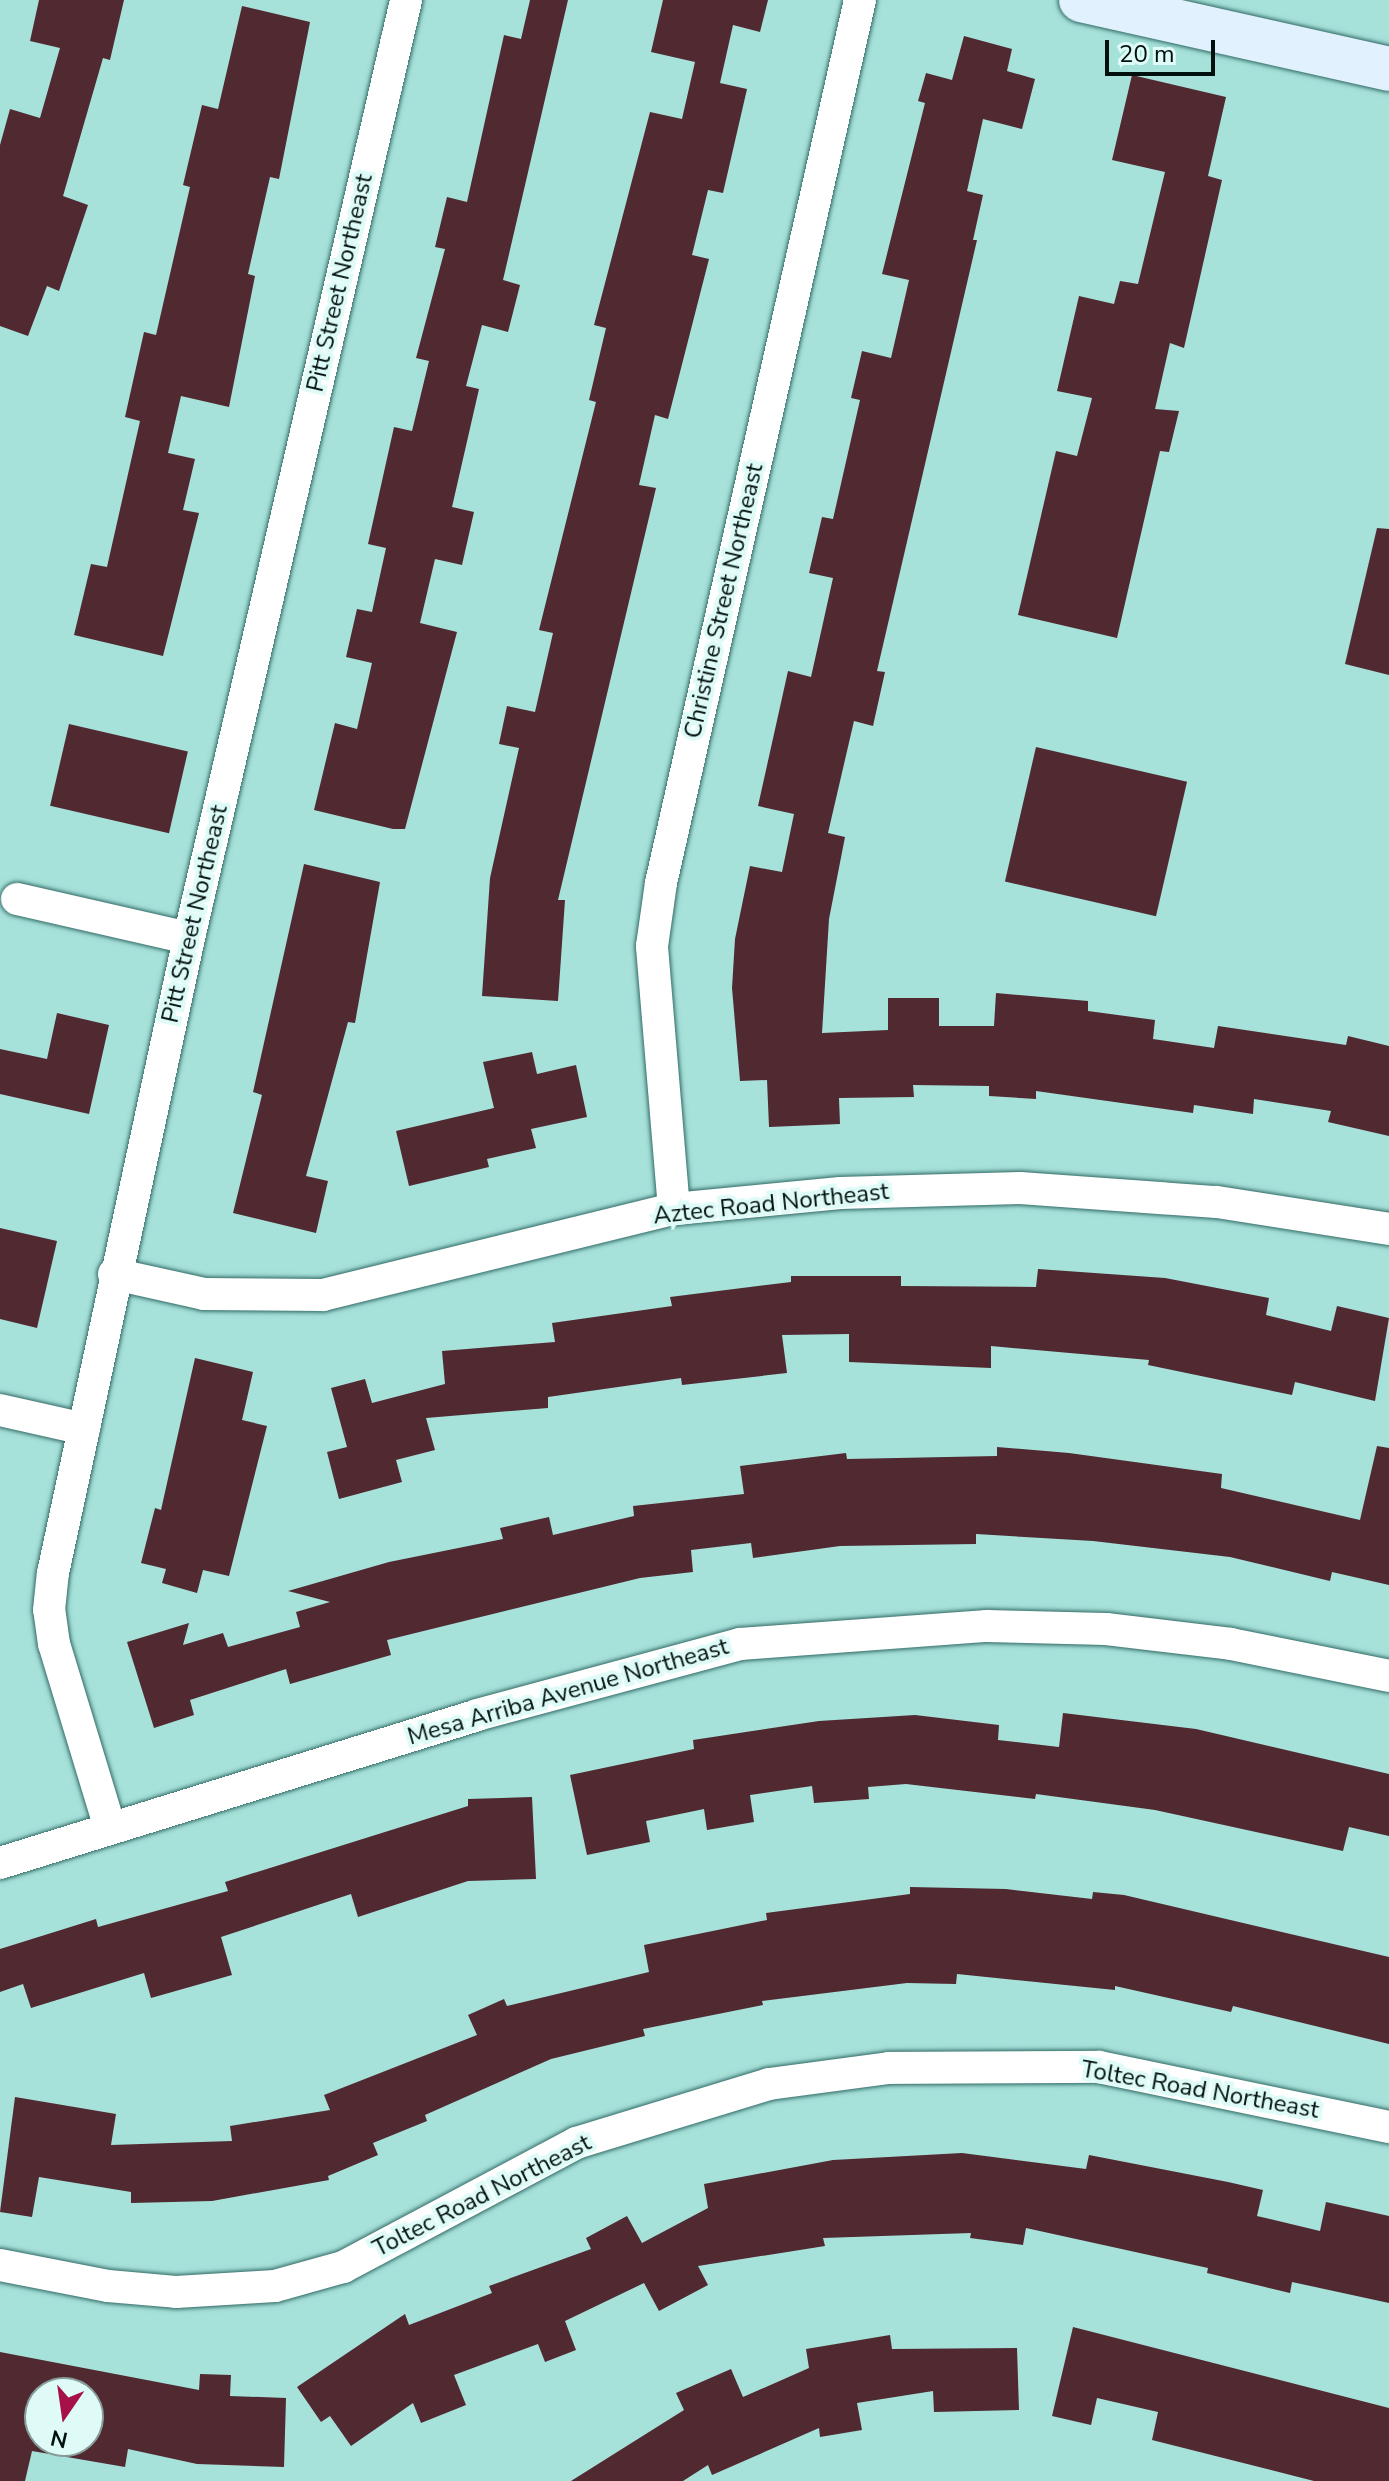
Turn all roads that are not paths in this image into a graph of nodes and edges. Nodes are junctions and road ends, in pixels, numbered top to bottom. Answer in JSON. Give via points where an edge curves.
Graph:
{"nodes":[{"id":1,"x":406,"y":0,"type":"edge"},
{"id":2,"x":860,"y":0,"type":"edge"},
{"id":3,"x":1081,"y":0,"type":"edge"},
{"id":4,"x":1389,"y":69,"type":"edge"},
{"id":5,"x":17,"y":899,"type":"dead end"},
{"id":6,"x":189,"y":938,"type":"junction"},
{"id":7,"x":674,"y":1209,"type":"junction"},
{"id":8,"x":1389,"y":1229,"type":"edge"},
{"id":9,"x":114,"y":1274,"type":"junction"},
{"id":10,"x":0,"y":1410,"type":"edge"},
{"id":11,"x":84,"y":1429,"type":"junction"},
{"id":12,"x":1389,"y":1676,"type":"edge"},
{"id":13,"x":110,"y":1828,"type":"junction"},
{"id":14,"x":0,"y":1863,"type":"edge"},
{"id":15,"x":1389,"y":2127,"type":"edge"},
{"id":16,"x":0,"y":2265,"type":"edge"}],
"edges":[{"from":1,"to":6,"type":"street","name":"Pitt Street Northeast"},
{"from":2,"to":7,"type":"street","name":"Christine Street Northeast","via":[[661,883],[652,946]]},
{"from":3,"to":4,"type":"main road"},
{"from":5,"to":6,"type":"street"},
{"from":6,"to":9,"type":"street","name":"Pitt Street Northeast"},
{"from":7,"to":8,"type":"street","name":"Aztec Road Northeast","via":[[840,1193],[1020,1188],[1217,1202]]},
{"from":7,"to":9,"type":"street","name":"Aztec Road Northeast","via":[[323,1295],[204,1294]]},
{"from":9,"to":11,"type":"street","name":"Pitt Street Northeast"},
{"from":10,"to":11,"type":"street"},
{"from":11,"to":13,"type":"street","name":"Pitt Street Northeast","via":[[49,1610],[54,1644]]},
{"from":12,"to":13,"type":"street","name":"Mesa Arriba Avenue Northeast","via":[[1231,1644],[1106,1629],[987,1626],[740,1644],[477,1715]]},
{"from":13,"to":14,"type":"street","name":"Mesa Arriba Avenue Northeast"},
{"from":15,"to":16,"type":"street","name":"Toltec Road Northeast","via":[[1099,2067],[889,2068],[769,2084],[576,2143],[343,2267],[275,2286],[176,2292],[108,2286]]}]}
